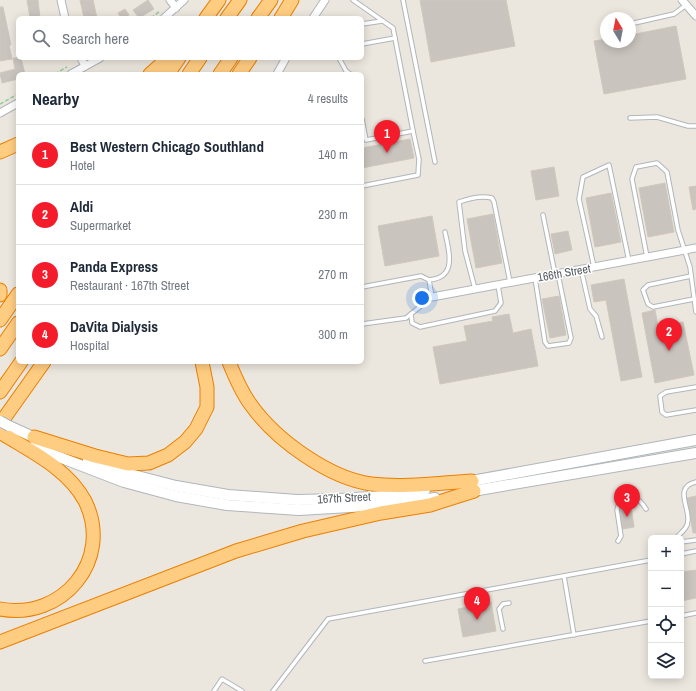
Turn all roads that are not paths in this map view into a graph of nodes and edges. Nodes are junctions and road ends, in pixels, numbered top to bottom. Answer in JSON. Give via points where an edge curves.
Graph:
{"nodes":[{"id":1,"x":61,"y":0,"type":"edge"},
{"id":2,"x":170,"y":0,"type":"edge"},
{"id":3,"x":184,"y":0,"type":"edge"},
{"id":4,"x":218,"y":0,"type":"edge"},
{"id":5,"x":240,"y":0,"type":"edge"},
{"id":6,"x":271,"y":0,"type":"edge"},
{"id":7,"x":324,"y":0,"type":"edge"},
{"id":8,"x":353,"y":0,"type":"edge"},
{"id":9,"x":403,"y":0,"type":"edge"},
{"id":10,"x":684,"y":2,"type":"edge"},
{"id":11,"x":290,"y":3,"type":"edge"},
{"id":12,"x":176,"y":8,"type":"junction"},
{"id":13,"x":65,"y":16,"type":"edge"},
{"id":14,"x":166,"y":16,"type":"edge"},
{"id":15,"x":208,"y":16,"type":"edge"},
{"id":16,"x":228,"y":16,"type":"edge"},
{"id":17,"x":259,"y":16,"type":"edge"},
{"id":18,"x":281,"y":16,"type":"edge"},
{"id":19,"x":314,"y":16,"type":"edge"},
{"id":20,"x":696,"y":16,"type":"edge"},
{"id":21,"x":382,"y":20,"type":"junction"},
{"id":22,"x":636,"y":23,"type":"edge"},
{"id":23,"x":364,"y":24,"type":"edge"},
{"id":24,"x":395,"y":38,"type":"junction"},
{"id":25,"x":364,"y":44,"type":"edge"},
{"id":26,"x":82,"y":60,"type":"edge"},
{"id":27,"x":96,"y":60,"type":"edge"},
{"id":28,"x":166,"y":60,"type":"edge"},
{"id":29,"x":178,"y":60,"type":"edge"},
{"id":30,"x":198,"y":60,"type":"edge"},
{"id":31,"x":230,"y":60,"type":"edge"},
{"id":32,"x":249,"y":60,"type":"edge"},
{"id":33,"x":257,"y":60,"type":"edge"},
{"id":34,"x":285,"y":60,"type":"edge"},
{"id":35,"x":340,"y":60,"type":"edge"},
{"id":36,"x":85,"y":66,"type":"junction"},
{"id":37,"x":74,"y":72,"type":"edge"},
{"id":38,"x":152,"y":72,"type":"edge"},
{"id":39,"x":169,"y":72,"type":"edge"},
{"id":40,"x":190,"y":72,"type":"edge"},
{"id":41,"x":221,"y":72,"type":"edge"},
{"id":42,"x":240,"y":72,"type":"edge"},
{"id":43,"x":249,"y":72,"type":"edge"},
{"id":44,"x":278,"y":72,"type":"edge"},
{"id":45,"x":347,"y":72,"type":"edge"},
{"id":46,"x":16,"y":104,"type":"edge"},
{"id":47,"x":0,"y":112,"type":"edge"},
{"id":48,"x":630,"y":118,"type":"dead end"},
{"id":49,"x":696,"y":126,"type":"edge"},
{"id":50,"x":412,"y":131,"type":"junction"},
{"id":51,"x":364,"y":140,"type":"edge"},
{"id":52,"x":16,"y":145,"type":"edge"},
{"id":53,"x":0,"y":152,"type":"edge"},
{"id":54,"x":435,"y":162,"type":"dead end"},
{"id":55,"x":364,"y":186,"type":"edge"},
{"id":56,"x":543,"y":215,"type":"dead end"},
{"id":57,"x":445,"y":232,"type":"dead end"},
{"id":58,"x":696,"y":248,"type":"edge"},
{"id":59,"x":685,"y":250,"type":"junction"},
{"id":60,"x":647,"y":257,"type":"junction"},
{"id":61,"x":628,"y":261,"type":"junction"},
{"id":62,"x":594,"y":267,"type":"junction"},
{"id":63,"x":581,"y":269,"type":"junction"},
{"id":64,"x":556,"y":274,"type":"junction"},
{"id":65,"x":691,"y":276,"type":"junction"},
{"id":66,"x":535,"y":278,"type":"junction"},
{"id":67,"x":429,"y":280,"type":"junction"},
{"id":68,"x":510,"y":282,"type":"junction"},
{"id":69,"x":498,"y":285,"type":"junction"},
{"id":70,"x":364,"y":287,"type":"edge"},
{"id":71,"x":475,"y":289,"type":"junction"},
{"id":72,"x":0,"y":290,"type":"edge"},
{"id":73,"x":0,"y":295,"type":"edge"},
{"id":74,"x":16,"y":297,"type":"edge"},
{"id":75,"x":432,"y":297,"type":"junction"},
{"id":76,"x":694,"y":299,"type":"junction"},
{"id":77,"x":696,"y":312,"type":"edge"},
{"id":78,"x":411,"y":314,"type":"junction"},
{"id":79,"x":0,"y":320,"type":"edge"},
{"id":80,"x":364,"y":324,"type":"edge"},
{"id":81,"x":16,"y":325,"type":"edge"},
{"id":82,"x":602,"y":337,"type":"dead end"},
{"id":83,"x":0,"y":349,"type":"edge"},
{"id":84,"x":20,"y":364,"type":"edge"},
{"id":85,"x":202,"y":364,"type":"edge"},
{"id":86,"x":231,"y":364,"type":"edge"},
{"id":87,"x":42,"y":365,"type":"edge"},
{"id":88,"x":696,"y":387,"type":"edge"},
{"id":89,"x":0,"y":392,"type":"edge"},
{"id":90,"x":696,"y":410,"type":"edge"},
{"id":91,"x":2,"y":428,"type":"edge"},
{"id":92,"x":34,"y":437,"type":"junction"},
{"id":93,"x":696,"y":440,"type":"edge"},
{"id":94,"x":696,"y":452,"type":"edge"},
{"id":95,"x":696,"y":482,"type":"edge"},
{"id":96,"x":473,"y":486,"type":"junction"},
{"id":97,"x":646,"y":509,"type":"dead end"},
{"id":98,"x":679,"y":535,"type":"edge"},
{"id":99,"x":696,"y":540,"type":"edge"},
{"id":100,"x":618,"y":541,"type":"dead end"},
{"id":101,"x":684,"y":542,"type":"edge"},
{"id":102,"x":696,"y":551,"type":"edge"},
{"id":103,"x":684,"y":553,"type":"edge"},
{"id":104,"x":648,"y":561,"type":"edge"},
{"id":105,"x":564,"y":576,"type":"junction"},
{"id":106,"x":509,"y":603,"type":"dead end"},
{"id":107,"x":0,"y":609,"type":"edge"},
{"id":108,"x":696,"y":613,"type":"edge"},
{"id":109,"x":684,"y":615,"type":"edge"},
{"id":110,"x":648,"y":622,"type":"edge"},
{"id":111,"x":503,"y":629,"type":"dead end"},
{"id":112,"x":574,"y":635,"type":"junction"},
{"id":113,"x":0,"y":642,"type":"edge"},
{"id":114,"x":425,"y":661,"type":"dead end"},
{"id":115,"x":214,"y":691,"type":"edge"},
{"id":116,"x":242,"y":691,"type":"edge"},
{"id":117,"x":273,"y":691,"type":"edge"}],
"edges":[{"from":1,"to":13,"type":"street"},
{"from":2,"to":12,"type":"street"},
{"from":3,"to":12,"type":"street"},
{"from":4,"to":15,"type":"highway"},
{"from":5,"to":16,"type":"highway"},
{"from":6,"to":17,"type":"highway"},
{"from":7,"to":19,"type":"street"},
{"from":8,"to":21,"type":"lane"},
{"from":9,"to":54,"type":"lane"},
{"from":10,"to":20,"type":"street"},
{"from":10,"to":22,"type":"lane","via":[[674,14]]},
{"from":11,"to":18,"type":"highway"},
{"from":12,"to":14,"type":"street"},
{"from":21,"to":23,"type":"lane"},
{"from":21,"to":24,"type":"lane","via":[[393,28]]},
{"from":24,"to":25,"type":"lane"},
{"from":24,"to":50,"type":"lane"},
{"from":26,"to":36,"type":"street"},
{"from":27,"to":36,"type":"street"},
{"from":28,"to":38,"type":"highway"},
{"from":29,"to":39,"type":"highway"},
{"from":30,"to":40,"type":"highway"},
{"from":31,"to":41,"type":"highway"},
{"from":32,"to":42,"type":"highway"},
{"from":33,"to":43,"type":"highway"},
{"from":34,"to":44,"type":"street"},
{"from":35,"to":45,"type":"lane"},
{"from":36,"to":37,"type":"street"},
{"from":46,"to":47,"type":"street"},
{"from":48,"to":49,"type":"lane","via":[[657,117]]},
{"from":50,"to":51,"type":"lane"},
{"from":50,"to":55,"type":"lane","via":[[419,160],[418,175]]},
{"from":52,"to":53,"type":"highway"},
{"from":56,"to":64,"type":"lane"},
{"from":57,"to":67,"type":"lane","via":[[450,259],[446,272]]},
{"from":58,"to":59,"type":"street","name":"166th Street"},
{"from":59,"to":60,"type":"street","name":"166th Street"},
{"from":59,"to":60,"type":"lane","via":[[678,230],[667,172],[657,163],[636,167],[632,179]]},
{"from":59,"to":65,"type":"lane"},
{"from":60,"to":61,"type":"street","name":"166th Street"},
{"from":61,"to":62,"type":"street","name":"166th Street"},
{"from":61,"to":62,"type":"lane","via":[[608,165],[583,177],[579,199]]},
{"from":62,"to":63,"type":"street","name":"166th Street"},
{"from":63,"to":64,"type":"street","name":"166th Street"},
{"from":63,"to":82,"type":"lane","via":[[590,309],[596,316]]},
{"from":64,"to":66,"type":"street","name":"166th Street"},
{"from":64,"to":66,"type":"lane","via":[[571,338],[569,343],[548,346],[545,342]]},
{"from":65,"to":76,"type":"lane"},
{"from":65,"to":76,"type":"lane","via":[[648,285],[643,290],[648,304],[653,307]]},
{"from":66,"to":68,"type":"street","name":"166th Street"},
{"from":67,"to":70,"type":"lane","via":[[421,276]]},
{"from":67,"to":75,"type":"lane"},
{"from":68,"to":69,"type":"street","name":"166th Street"},
{"from":68,"to":71,"type":"lane","via":[[494,202],[492,198],[484,196],[470,198],[459,202],[465,251]]},
{"from":69,"to":71,"type":"street","name":"166th Street"},
{"from":69,"to":78,"type":"lane","via":[[501,304],[495,311],[420,327],[412,323]]},
{"from":71,"to":75,"type":"street","name":"166th Street"},
{"from":72,"to":73,"type":"highway"},
{"from":74,"to":79,"type":"highway"},
{"from":75,"to":78,"type":"lane"},
{"from":76,"to":77,"type":"lane"},
{"from":78,"to":80,"type":"lane","via":[[406,318]]},
{"from":81,"to":83,"type":"highway"},
{"from":84,"to":89,"type":"highway"},
{"from":85,"to":92,"type":"highway","via":[[207,387],[207,407],[196,429],[185,442],[168,455],[149,463],[128,464]]},
{"from":86,"to":96,"type":"highway","via":[[251,405],[278,435],[303,455],[342,476],[371,484]]},
{"from":87,"to":91,"type":"highway"},
{"from":88,"to":90,"type":"lane","via":[[666,392],[660,396],[662,412],[666,415]]},
{"from":91,"to":92,"type":"main road","name":"167th Street"},
{"from":91,"to":96,"type":"main road","name":"167th Street","via":[[73,463],[124,482],[176,496],[227,505],[299,510],[384,505]]},
{"from":91,"to":107,"type":"highway","via":[[60,471],[76,488],[87,508],[92,538],[86,568],[65,594],[35,609]]},
{"from":92,"to":96,"type":"main road","name":"167th Street","via":[[74,455],[126,473],[176,486],[228,495],[297,500],[339,499]]},
{"from":93,"to":96,"type":"main road","name":"167th Street"},
{"from":94,"to":96,"type":"main road","name":"167th Street"},
{"from":95,"to":98,"type":"lane","via":[[684,490],[688,520],[686,528]]},
{"from":96,"to":113,"type":"highway","via":[[430,505],[303,530],[236,551]]},
{"from":97,"to":100,"type":"lane","via":[[640,500],[635,498],[620,500],[617,510],[621,536]]},
{"from":99,"to":101,"type":"lane"},
{"from":102,"to":103,"type":"lane"},
{"from":104,"to":105,"type":"lane"},
{"from":105,"to":112,"type":"lane"},
{"from":105,"to":117,"type":"lane","via":[[328,619]]},
{"from":106,"to":111,"type":"lane","via":[[503,604],[499,609]]},
{"from":108,"to":109,"type":"lane"},
{"from":110,"to":112,"type":"lane"},
{"from":112,"to":114,"type":"lane"},
{"from":115,"to":116,"type":"lane","via":[[222,679]]}]}
